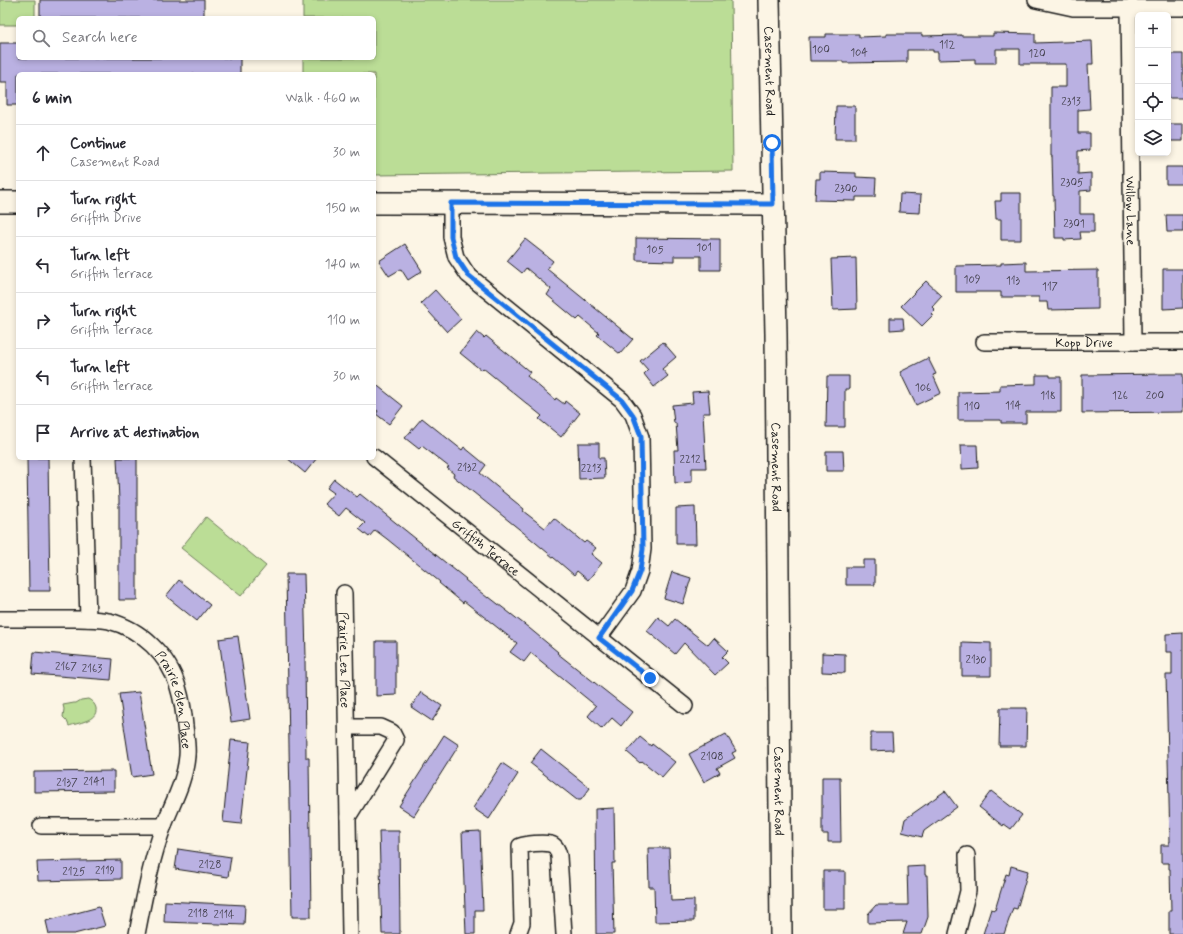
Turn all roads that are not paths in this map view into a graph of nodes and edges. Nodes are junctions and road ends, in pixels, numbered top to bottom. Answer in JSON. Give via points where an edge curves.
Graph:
{"nodes":[{"id":1,"x":769,"y":0,"type":"edge"},
{"id":2,"x":1036,"y":0,"type":"edge"},
{"id":3,"x":1129,"y":8,"type":"junction"},
{"id":4,"x":1183,"y":8,"type":"edge"},
{"id":5,"x":0,"y":202,"type":"edge"},
{"id":6,"x":16,"y":202,"type":"edge"},
{"id":7,"x":376,"y":203,"type":"edge"},
{"id":8,"x":451,"y":203,"type":"junction"},
{"id":9,"x":773,"y":204,"type":"junction"},
{"id":10,"x":984,"y":342,"type":"dead end"},
{"id":11,"x":1133,"y":342,"type":"junction"},
{"id":12,"x":1183,"y":342,"type":"edge"},
{"id":13,"x":83,"y":460,"type":"edge"},
{"id":14,"x":376,"y":460,"type":"edge"},
{"id":15,"x":344,"y":592,"type":"dead end"},
{"id":16,"x":0,"y":619,"type":"edge"},
{"id":17,"x":88,"y":619,"type":"junction"},
{"id":18,"x":599,"y":638,"type":"junction"},
{"id":19,"x":685,"y":706,"type":"dead end"},
{"id":20,"x":347,"y":727,"type":"junction"},
{"id":21,"x":348,"y":817,"type":"junction"},
{"id":22,"x":41,"y":826,"type":"dead end"},
{"id":23,"x":164,"y":826,"type":"junction"},
{"id":24,"x":968,"y":855,"type":"dead end"},
{"id":25,"x":137,"y":934,"type":"edge"},
{"id":26,"x":350,"y":934,"type":"edge"},
{"id":27,"x":518,"y":934,"type":"edge"},
{"id":28,"x":564,"y":934,"type":"edge"},
{"id":29,"x":781,"y":934,"type":"edge"},
{"id":30,"x":957,"y":934,"type":"edge"}],
"edges":[{"from":1,"to":9,"type":"street","name":"Casement Road"},
{"from":2,"to":3,"type":"street","via":[[1073,8]]},
{"from":3,"to":4,"type":"street"},
{"from":3,"to":11,"type":"street","name":"Willow Lane"},
{"from":5,"to":6,"type":"street"},
{"from":7,"to":8,"type":"street"},
{"from":8,"to":9,"type":"street"},
{"from":8,"to":18,"type":"street","via":[[451,237],[456,257],[468,275],[622,400],[633,415],[641,436],[643,549],[640,571],[632,591]]},
{"from":9,"to":29,"type":"street","name":"Casement Road"},
{"from":10,"to":11,"type":"street","name":"Kopp Drive"},
{"from":11,"to":12,"type":"street","name":"Kopp Drive"},
{"from":13,"to":17,"type":"street"},
{"from":14,"to":18,"type":"street","name":"Griffith Terrace"},
{"from":15,"to":20,"type":"street","name":"Prairie Lea Place"},
{"from":16,"to":17,"type":"street","name":"Prairie Glen Place"},
{"from":17,"to":23,"type":"street","name":"Prairie Glen Place","via":[[125,626],[140,635],[168,664],[178,686],[187,755],[184,776]]},
{"from":18,"to":19,"type":"street","name":"Griffith Terrace"},
{"from":20,"to":21,"type":"street","name":"Prairie Lea Place"},
{"from":20,"to":21,"type":"street","via":[[381,727],[392,732],[396,740]]},
{"from":21,"to":26,"type":"street","name":"Prairie Lea Place"},
{"from":22,"to":23,"type":"street"},
{"from":23,"to":25,"type":"street","name":"Prairie Glen Place"},
{"from":24,"to":30,"type":"street","via":[[968,891]]},
{"from":27,"to":28,"type":"street","via":[[522,923],[520,846],[527,844],[550,844],[557,848]]}]}
